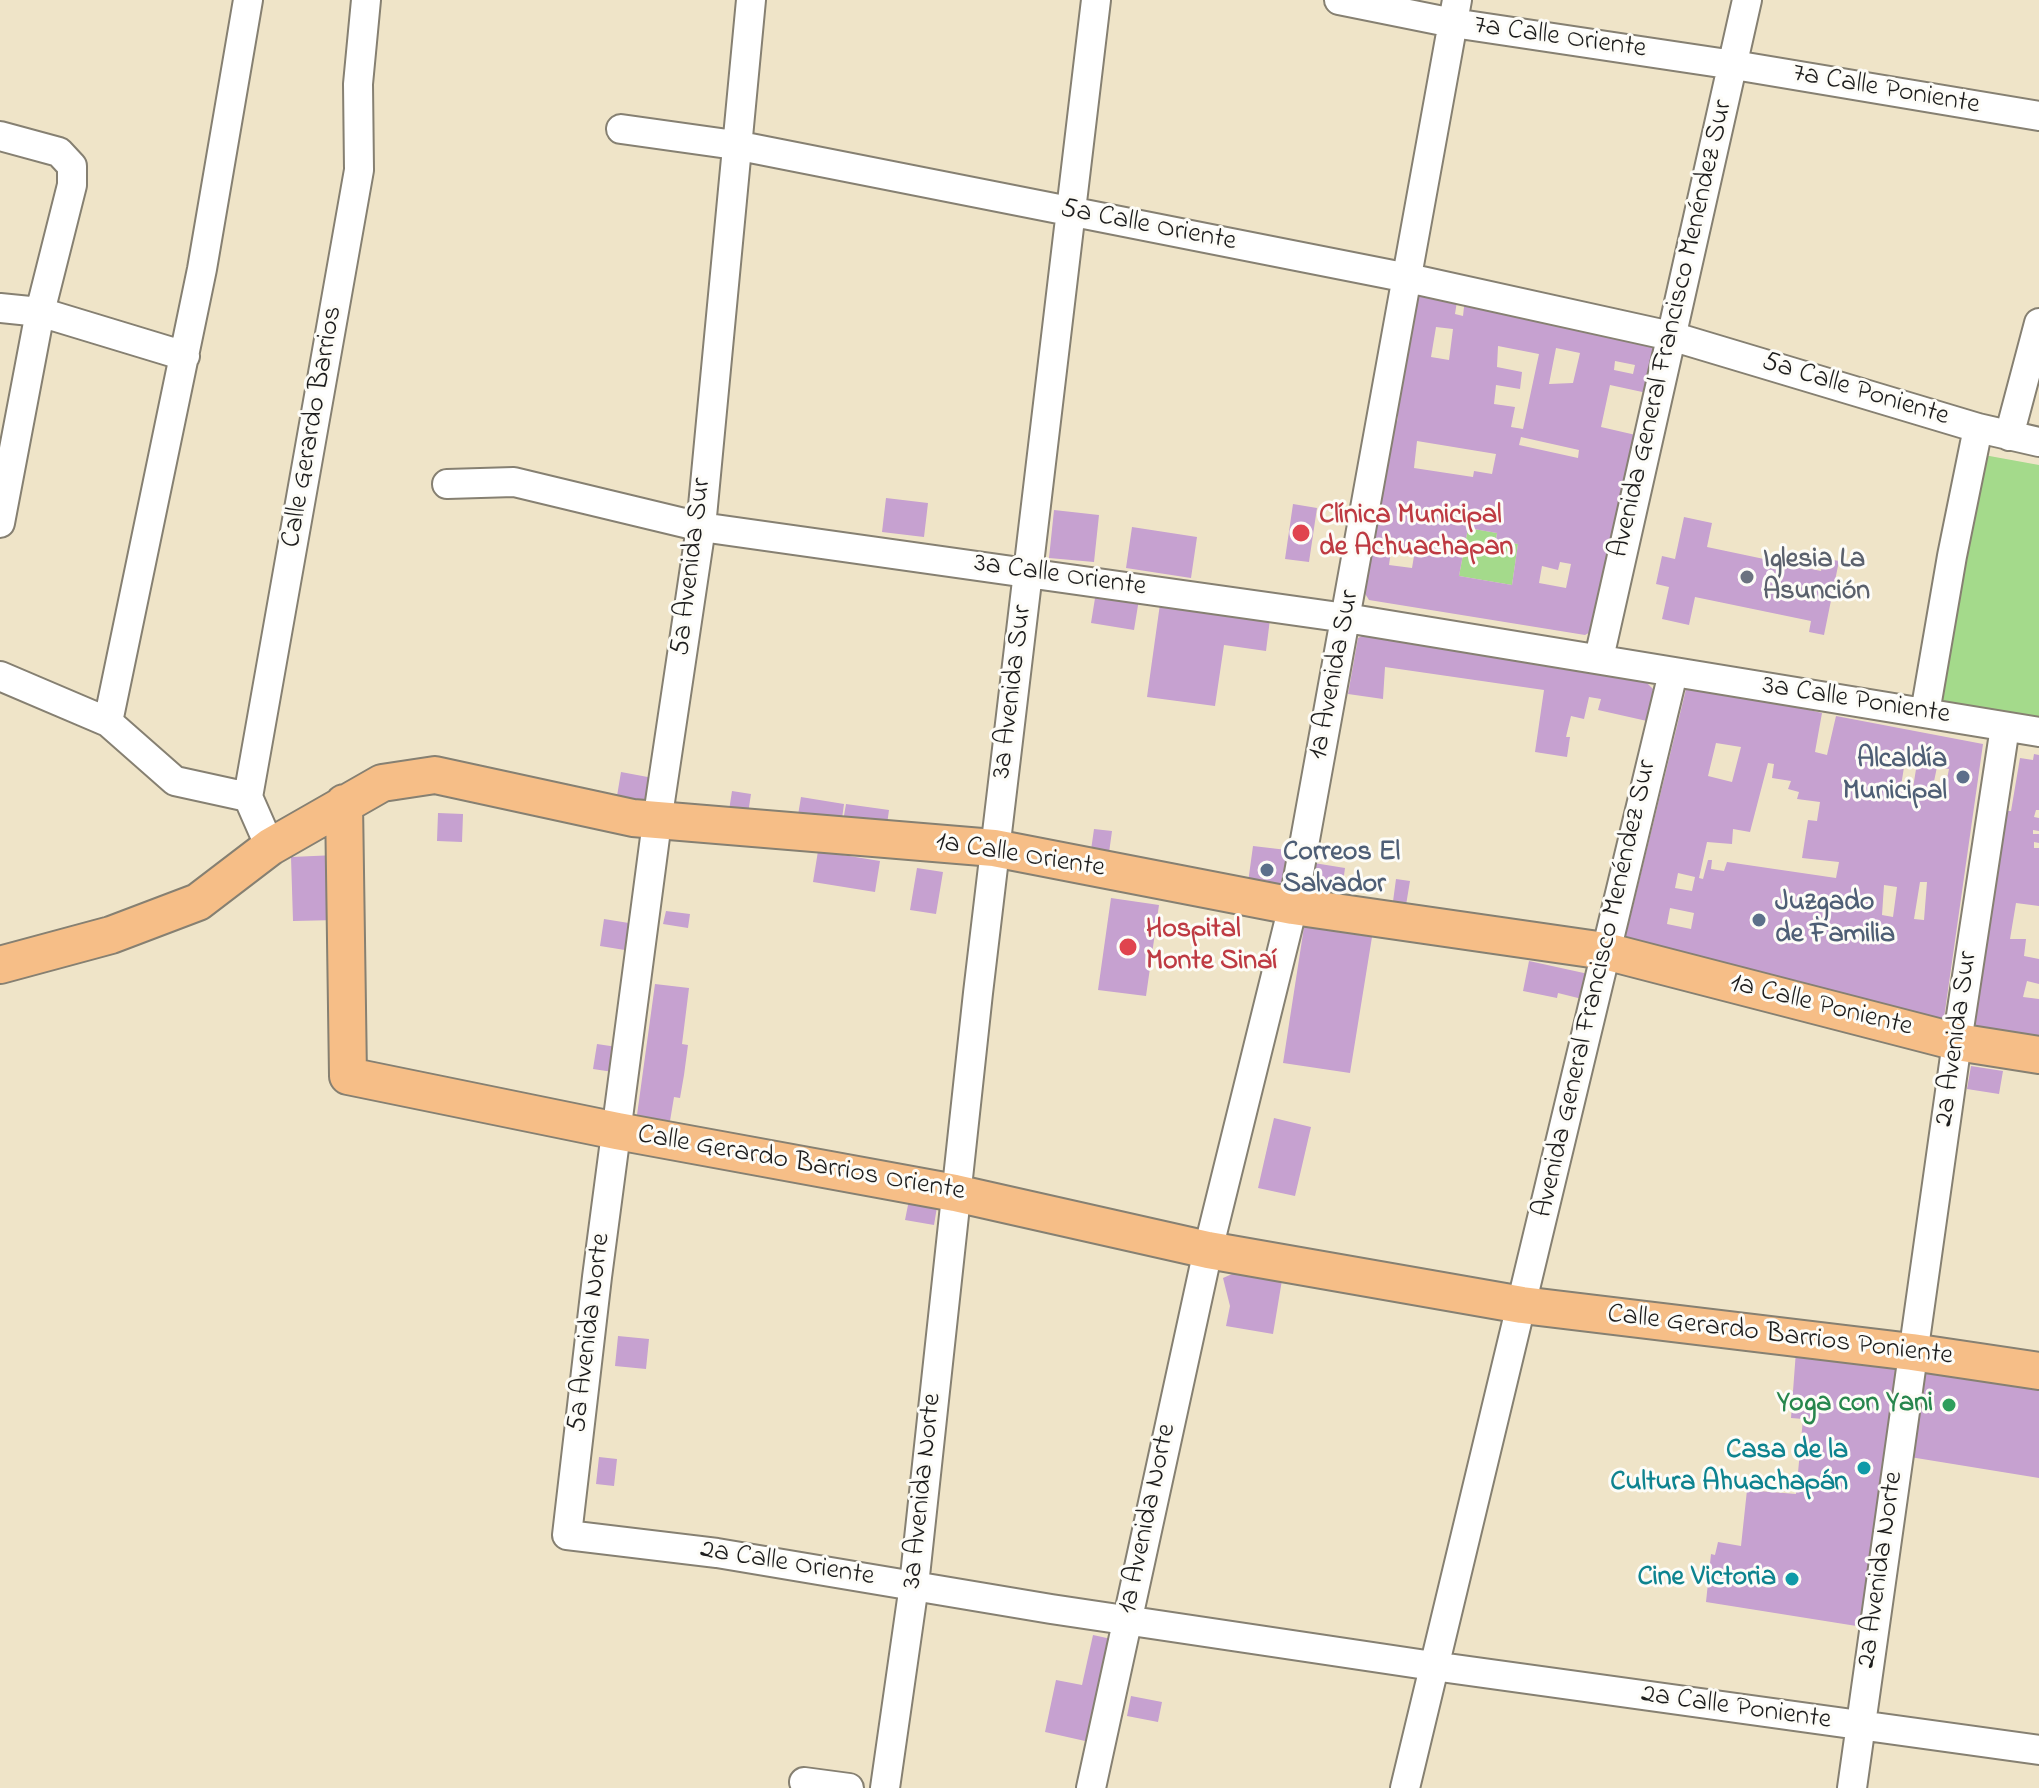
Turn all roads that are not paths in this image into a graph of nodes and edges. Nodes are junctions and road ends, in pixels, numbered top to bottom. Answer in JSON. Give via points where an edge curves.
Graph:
{"nodes":[{"id":1,"x":248,"y":0,"type":"edge"},
{"id":2,"x":366,"y":0,"type":"edge"},
{"id":3,"x":751,"y":0,"type":"edge"},
{"id":4,"x":1096,"y":0,"type":"edge"},
{"id":5,"x":1339,"y":0,"type":"edge"},
{"id":6,"x":1747,"y":0,"type":"edge"},
{"id":7,"x":1455,"y":12,"type":"edge"},
{"id":8,"x":1734,"y":65,"type":"junction"},
{"id":9,"x":2039,"y":116,"type":"edge"},
{"id":10,"x":621,"y":129,"type":"dead end"},
{"id":11,"x":0,"y":136,"type":"edge"},
{"id":12,"x":735,"y":145,"type":"junction"},
{"id":13,"x":1072,"y":212,"type":"junction"},
{"id":14,"x":1408,"y":278,"type":"junction"},
{"id":15,"x":0,"y":308,"type":"edge"},
{"id":16,"x":40,"y":312,"type":"junction"},
{"id":17,"x":2039,"y":323,"type":"edge"},
{"id":18,"x":1671,"y":336,"type":"junction"},
{"id":19,"x":185,"y":356,"type":"junction"},
{"id":20,"x":1978,"y":428,"type":"junction"},
{"id":21,"x":2009,"y":436,"type":"junction"},
{"id":22,"x":2039,"y":442,"type":"edge"},
{"id":23,"x":447,"y":484,"type":"dead end"},
{"id":24,"x":2,"y":493,"type":"edge"},
{"id":25,"x":0,"y":523,"type":"edge"},
{"id":26,"x":701,"y":527,"type":"junction"},
{"id":27,"x":1030,"y":572,"type":"junction"},
{"id":28,"x":1346,"y":618,"type":"junction"},
{"id":29,"x":1599,"y":658,"type":"junction"},
{"id":30,"x":1673,"y":673,"type":"junction"},
{"id":31,"x":0,"y":676,"type":"edge"},
{"id":32,"x":1925,"y":713,"type":"junction"},
{"id":33,"x":108,"y":722,"type":"junction"},
{"id":34,"x":2005,"y":727,"type":"junction"},
{"id":35,"x":2039,"y":732,"type":"edge"},
{"id":36,"x":248,"y":797,"type":"junction"},
{"id":37,"x":344,"y":803,"type":"junction"},
{"id":38,"x":657,"y":822,"type":"junction"},
{"id":39,"x":270,"y":847,"type":"junction"},
{"id":40,"x":994,"y":848,"type":"junction"},
{"id":41,"x":1293,"y":906,"type":"junction"},
{"id":42,"x":1605,"y":951,"type":"junction"},
{"id":43,"x":0,"y":965,"type":"edge"},
{"id":44,"x":1957,"y":1042,"type":"junction"},
{"id":45,"x":2039,"y":1055,"type":"edge"},
{"id":46,"x":617,"y":1131,"type":"junction"},
{"id":47,"x":955,"y":1193,"type":"junction"},
{"id":48,"x":1208,"y":1250,"type":"junction"},
{"id":49,"x":1522,"y":1305,"type":"junction"},
{"id":50,"x":1912,"y":1352,"type":"junction"},
{"id":51,"x":2039,"y":1371,"type":"edge"},
{"id":52,"x":567,"y":1535,"type":"joint"},
{"id":53,"x":914,"y":1585,"type":"junction"},
{"id":54,"x":1127,"y":1619,"type":"junction"},
{"id":55,"x":1433,"y":1666,"type":"junction"},
{"id":56,"x":1861,"y":1727,"type":"junction"},
{"id":57,"x":2039,"y":1750,"type":"edge"},
{"id":58,"x":804,"y":1782,"type":"dead end"},
{"id":59,"x":849,"y":1788,"type":"edge"},
{"id":60,"x":885,"y":1788,"type":"edge"},
{"id":61,"x":1091,"y":1788,"type":"edge"},
{"id":62,"x":1405,"y":1788,"type":"edge"},
{"id":63,"x":1852,"y":1788,"type":"edge"}],
"edges":[{"from":1,"to":19,"type":"street"},
{"from":2,"to":36,"type":"street","name":"Calle Gerardo Barrios","via":[[358,84],[359,170]]},
{"from":3,"to":12,"type":"street","name":"5a Avenida Sur"},
{"from":4,"to":13,"type":"street","name":"3a Avenida Sur"},
{"from":5,"to":7,"type":"street","name":"7a Calle Oriente"},
{"from":6,"to":8,"type":"street","name":"Avenida General Francisco Menéndez Sur"},
{"from":7,"to":8,"type":"street","name":"7a Calle Oriente"},
{"from":7,"to":14,"type":"street","name":"1a Avenida Sur"},
{"from":8,"to":9,"type":"street","name":"7a Calle Poniente"},
{"from":8,"to":18,"type":"street","name":"Avenida General Francisco Menéndez Sur"},
{"from":10,"to":12,"type":"street","name":"5a Calle Oriente"},
{"from":11,"to":16,"type":"street","via":[[59,152],[72,166],[72,185]]},
{"from":12,"to":13,"type":"street","name":"5a Calle Oriente"},
{"from":12,"to":26,"type":"street","name":"5a Avenida Sur"},
{"from":13,"to":14,"type":"street","name":"5a Calle Oriente"},
{"from":13,"to":27,"type":"street","name":"3a Avenida Sur"},
{"from":14,"to":18,"type":"street","name":"5a Calle Oriente"},
{"from":14,"to":28,"type":"street","name":"1a Avenida Sur"},
{"from":15,"to":16,"type":"street"},
{"from":16,"to":19,"type":"street"},
{"from":16,"to":24,"type":"street"},
{"from":17,"to":21,"type":"street"},
{"from":18,"to":20,"type":"street","name":"5a Calle Poniente"},
{"from":18,"to":29,"type":"street","name":"Avenida General Francisco Menéndez Sur"},
{"from":19,"to":33,"type":"street"},
{"from":20,"to":21,"type":"street","name":"5a Calle Poniente"},
{"from":20,"to":32,"type":"street"},
{"from":21,"to":22,"type":"street","name":"5a Calle Poniente"},
{"from":23,"to":26,"type":"street","name":"3a Calle Oriente","via":[[514,482]]},
{"from":24,"to":25,"type":"street"},
{"from":26,"to":27,"type":"street","name":"3a Calle Oriente"},
{"from":26,"to":38,"type":"street","name":"5a Avenida Sur"},
{"from":27,"to":28,"type":"street","name":"3a Calle Oriente"},
{"from":27,"to":40,"type":"street","name":"3a Avenida Sur"},
{"from":28,"to":29,"type":"street","name":"3a Calle Oriente"},
{"from":28,"to":41,"type":"street","name":"1a Avenida Sur"},
{"from":29,"to":30,"type":"street","name":"3a Calle Oriente"},
{"from":30,"to":32,"type":"street","name":"3a Calle Poniente"},
{"from":30,"to":42,"type":"street","name":"Avenida General Francisco Menéndez Sur"},
{"from":31,"to":33,"type":"street"},
{"from":32,"to":34,"type":"street","name":"3a Calle Poniente"},
{"from":33,"to":36,"type":"street","via":[[175,781]]},
{"from":34,"to":35,"type":"street","name":"3a Calle Poniente"},
{"from":34,"to":44,"type":"street","name":"2a Avenida Sur"},
{"from":36,"to":39,"type":"street"},
{"from":37,"to":38,"type":"main road","name":"1a Calle Oriente","via":[[382,783],[435,775]]},
{"from":37,"to":39,"type":"main road"},
{"from":37,"to":46,"type":"main road","name":"Calle Gerardo Barrios Oriente","via":[[348,1076]]},
{"from":38,"to":40,"type":"main road","name":"1a Calle Oriente"},
{"from":38,"to":46,"type":"street","name":"5a Avenida Sur"},
{"from":39,"to":43,"type":"main road","via":[[198,902],[111,935]]},
{"from":40,"to":41,"type":"main road","name":"1a Calle Oriente"},
{"from":40,"to":47,"type":"street","name":"3a Avenida Sur"},
{"from":41,"to":42,"type":"main road","name":"1a Calle Oriente"},
{"from":41,"to":48,"type":"street","name":"1a Avenida Sur"},
{"from":42,"to":44,"type":"main road","name":"1a Calle Poniente"},
{"from":42,"to":49,"type":"street","name":"Avenida General Francisco Menéndez Sur"},
{"from":44,"to":45,"type":"main road","name":"1a Calle Poniente"},
{"from":44,"to":50,"type":"street","name":"2a Avenida Sur"},
{"from":46,"to":47,"type":"main road","name":"Calle Gerardo Barrios Oriente"},
{"from":46,"to":52,"type":"street","name":"5a Avenida Norte"},
{"from":47,"to":48,"type":"main road","name":"Calle Gerardo Barrios Oriente"},
{"from":47,"to":53,"type":"street","name":"3a Avenida Norte"},
{"from":48,"to":49,"type":"main road","name":"Calle Gerardo Barrios Oriente"},
{"from":48,"to":54,"type":"street","name":"1a Avenida Norte"},
{"from":49,"to":50,"type":"main road","name":"Calle Gerardo Barrios Poniente"},
{"from":49,"to":55,"type":"street","name":"Avenida General Francisco Menéndez Sur"},
{"from":50,"to":51,"type":"main road","name":"Calle Gerardo Barrios Poniente"},
{"from":50,"to":56,"type":"street","name":"2a Avenida Norte"},
{"from":52,"to":53,"type":"street","name":"2a Calle Oriente"},
{"from":53,"to":54,"type":"street","name":"2a Calle Oriente"},
{"from":53,"to":60,"type":"street","name":"3a Avenida Norte"},
{"from":54,"to":55,"type":"street","name":"2a Calle Oriente"},
{"from":54,"to":61,"type":"street","name":"1a Avenida Norte"},
{"from":55,"to":56,"type":"street","name":"2a Calle Poniente"},
{"from":55,"to":62,"type":"street","name":"Avenida General Francisco Menéndez Sur"},
{"from":56,"to":57,"type":"street","name":"2a Calle Poniente"},
{"from":56,"to":63,"type":"street","name":"2a Avenida Norte"},
{"from":58,"to":59,"type":"street"}]}
